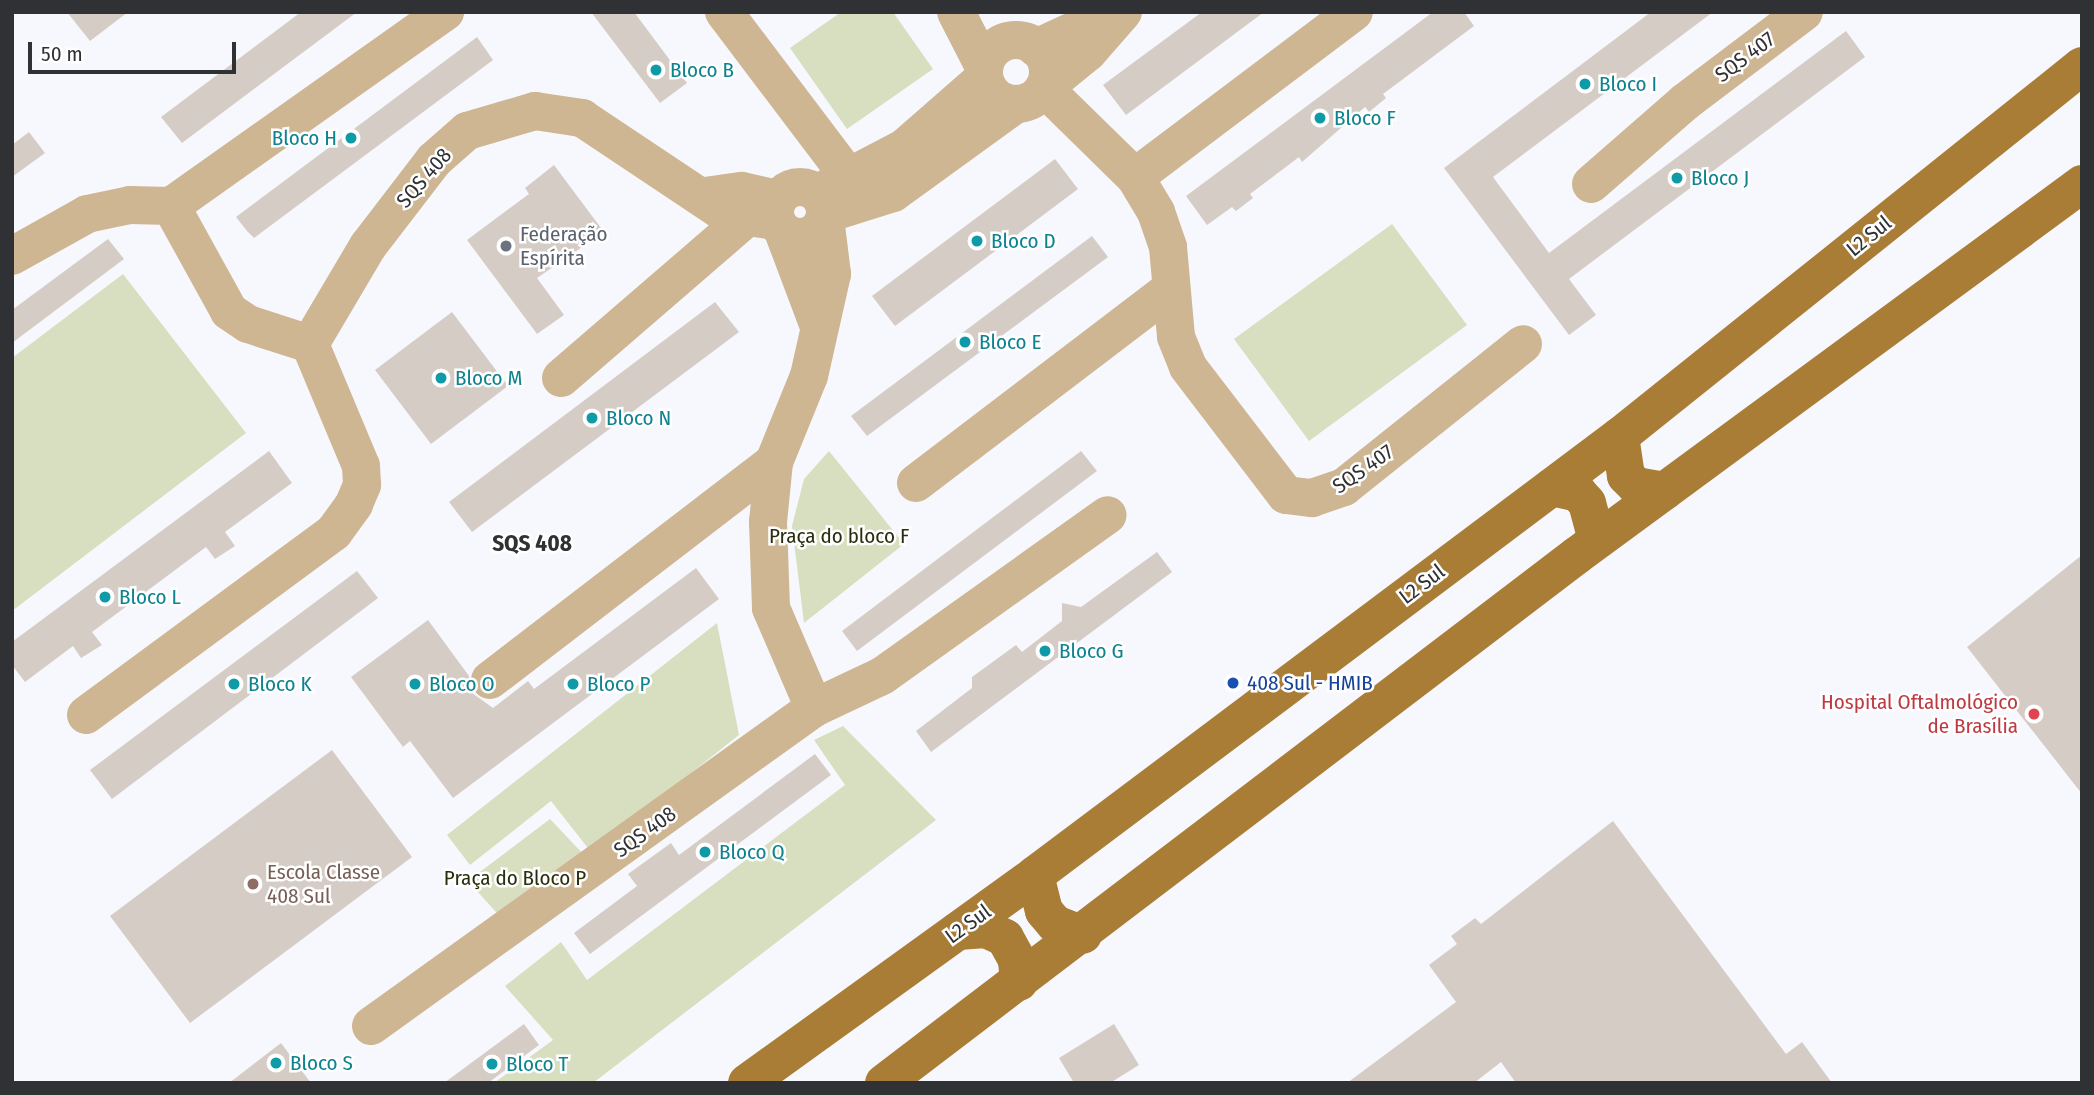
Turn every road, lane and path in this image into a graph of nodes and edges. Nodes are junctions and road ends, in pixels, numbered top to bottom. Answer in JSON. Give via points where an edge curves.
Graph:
{"nodes":[{"id":1,"x":445,"y":12,"type":"edge"},
{"id":2,"x":724,"y":12,"type":"edge"},
{"id":3,"x":956,"y":12,"type":"edge"},
{"id":4,"x":979,"y":12,"type":"edge"},
{"id":5,"x":1114,"y":12,"type":"edge"},
{"id":6,"x":1123,"y":12,"type":"edge"},
{"id":7,"x":1354,"y":12,"type":"edge"},
{"id":8,"x":1804,"y":12,"type":"edge"},
{"id":9,"x":1026,"y":44,"type":"junction"},
{"id":10,"x":2082,"y":66,"type":"edge"},
{"id":11,"x":984,"y":73,"type":"junction"},
{"id":12,"x":1030,"y":96,"type":"junction"},
{"id":13,"x":922,"y":154,"type":"junction"},
{"id":14,"x":1135,"y":177,"type":"junction"},
{"id":15,"x":1591,"y":184,"type":"dead end"},
{"id":16,"x":2082,"y":184,"type":"edge"},
{"id":17,"x":829,"y":200,"type":"junction"},
{"id":18,"x":172,"y":206,"type":"junction"},
{"id":19,"x":770,"y":218,"type":"junction"},
{"id":20,"x":12,"y":256,"type":"edge"},
{"id":21,"x":1171,"y":289,"type":"junction"},
{"id":22,"x":819,"y":327,"type":"junction"},
{"id":23,"x":310,"y":344,"type":"junction"},
{"id":24,"x":1523,"y":344,"type":"dead end"},
{"id":25,"x":561,"y":379,"type":"dead end"},
{"id":26,"x":1620,"y":436,"type":"junction"},
{"id":27,"x":774,"y":462,"type":"junction"},
{"id":28,"x":916,"y":483,"type":"dead end"},
{"id":29,"x":1552,"y":487,"type":"junction"},
{"id":30,"x":1665,"y":491,"type":"junction"},
{"id":31,"x":1108,"y":515,"type":"dead end"},
{"id":32,"x":1597,"y":540,"type":"junction"},
{"id":33,"x":490,"y":680,"type":"dead end"},
{"id":34,"x":814,"y":708,"type":"junction"},
{"id":35,"x":86,"y":715,"type":"dead end"},
{"id":36,"x":1035,"y":875,"type":"junction"},
{"id":37,"x":958,"y":931,"type":"junction"},
{"id":38,"x":1083,"y":934,"type":"junction"},
{"id":39,"x":1019,"y":982,"type":"junction"},
{"id":40,"x":371,"y":1026,"type":"dead end"},
{"id":41,"x":747,"y":1083,"type":"edge"},
{"id":42,"x":884,"y":1083,"type":"edge"}],
"edges":[{"from":1,"to":18,"type":"street"},
{"from":2,"to":17,"type":"street"},
{"from":3,"to":11,"type":"street"},
{"from":4,"to":9,"type":"street"},
{"from":5,"to":9,"type":"street"},
{"from":6,"to":12,"type":"street","via":[[1088,52]]},
{"from":7,"to":14,"type":"street"},
{"from":8,"to":15,"type":"street","name":"SQS 407","via":[[1685,102]]},
{"from":9,"to":11,"type":"street","via":[[995,48]]},
{"from":9,"to":12,"type":"street","via":[[1047,66]]},
{"from":10,"to":26,"type":"main road","name":"L2 Sul"},
{"from":11,"to":12,"type":"street","via":[[995,97]]},
{"from":11,"to":13,"type":"street"},
{"from":12,"to":13,"type":"street"},
{"from":12,"to":14,"type":"street","name":"SQS 407"},
{"from":13,"to":17,"type":"street"},
{"from":14,"to":21,"type":"street","name":"SQS 407","via":[[1156,212],[1168,247]]},
{"from":16,"to":30,"type":"main road"},
{"from":17,"to":19,"type":"street","via":[[815,233],[804,237]]},
{"from":17,"to":22,"type":"street","via":[[832,274]]},
{"from":18,"to":20,"type":"street","via":[[131,205],[87,214]]},
{"from":18,"to":23,"type":"street","via":[[229,311],[248,324]]},
{"from":19,"to":22,"type":"street"},
{"from":19,"to":23,"type":"street","name":"SQS 408","via":[[705,196],[582,118],[535,111],[498,118],[467,131],[434,160],[368,246]]},
{"from":19,"to":25,"type":"street"},
{"from":21,"to":24,"type":"street","name":"SQS 407","via":[[1176,337],[1188,367],[1286,495],[1298,499],[1344,486]]},
{"from":21,"to":28,"type":"street"},
{"from":22,"to":27,"type":"street","via":[[809,376]]},
{"from":23,"to":35,"type":"street","via":[[361,466],[362,485],[354,504],[334,532]]},
{"from":26,"to":29,"type":"main road","name":"L2 Sul"},
{"from":26,"to":30,"type":"main road","via":[[1626,476],[1636,486]]},
{"from":27,"to":33,"type":"street"},
{"from":27,"to":34,"type":"street","via":[[768,522],[771,608]]},
{"from":29,"to":32,"type":"main road","via":[[1578,494],[1587,503]]},
{"from":29,"to":36,"type":"main road","name":"L2 Sul"},
{"from":30,"to":32,"type":"main road"},
{"from":31,"to":34,"type":"street","name":"SQS 408","via":[[882,676]]},
{"from":32,"to":38,"type":"main road"},
{"from":34,"to":40,"type":"street","name":"SQS 408"},
{"from":36,"to":37,"type":"main road","name":"L2 Sul"},
{"from":36,"to":38,"type":"main road","via":[[1038,897],[1055,925]]},
{"from":37,"to":39,"type":"main road","via":[[986,929],[1005,938],[1017,960]]},
{"from":37,"to":41,"type":"main road","name":"L2 Sul"},
{"from":38,"to":39,"type":"main road"},
{"from":39,"to":42,"type":"main road"}]}
